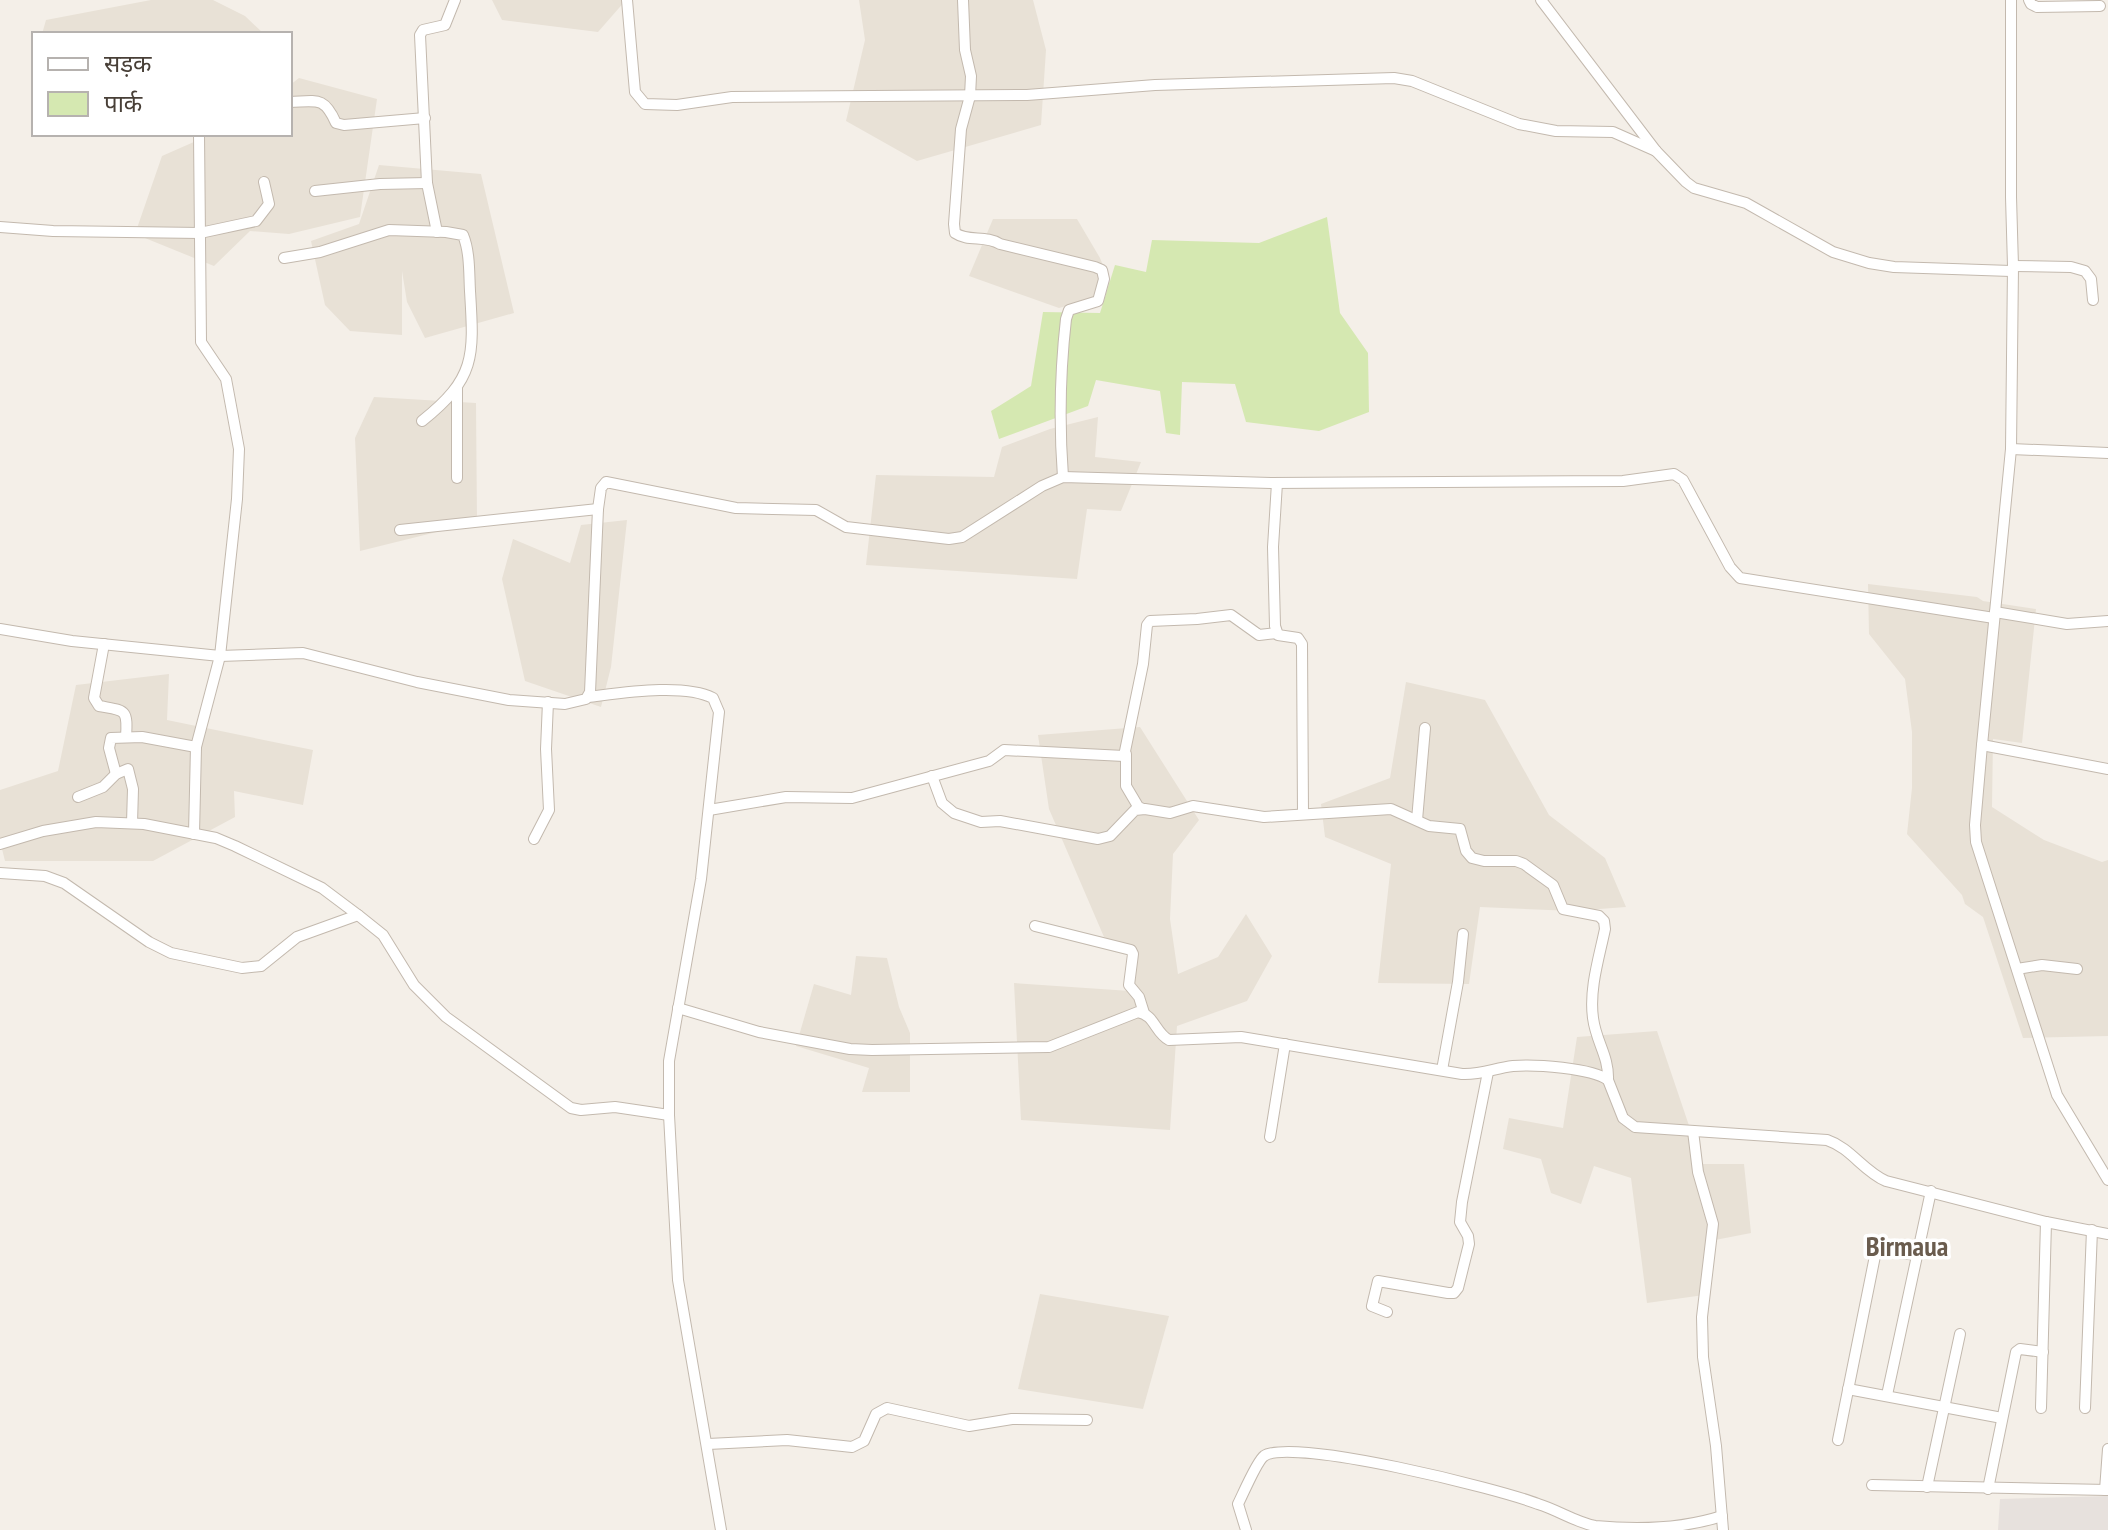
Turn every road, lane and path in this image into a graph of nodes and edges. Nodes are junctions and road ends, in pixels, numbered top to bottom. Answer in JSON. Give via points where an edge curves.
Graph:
{"nodes":[{"id":1,"x":455,"y":0,"type":"edge"},
{"id":2,"x":627,"y":0,"type":"edge"},
{"id":3,"x":963,"y":0,"type":"edge"},
{"id":4,"x":1541,"y":0,"type":"edge"},
{"id":5,"x":2011,"y":0,"type":"edge"},
{"id":6,"x":2029,"y":0,"type":"edge"},
{"id":7,"x":2100,"y":6,"type":"dead end"},
{"id":8,"x":970,"y":96,"type":"junction"},
{"id":9,"x":292,"y":102,"type":"edge"},
{"id":10,"x":425,"y":118,"type":"junction"},
{"id":11,"x":199,"y":136,"type":"edge"},
{"id":12,"x":1656,"y":151,"type":"junction"},
{"id":13,"x":264,"y":182,"type":"dead end"},
{"id":14,"x":427,"y":183,"type":"junction"},
{"id":15,"x":315,"y":191,"type":"dead end"},
{"id":16,"x":0,"y":227,"type":"edge"},
{"id":17,"x":437,"y":232,"type":"junction"},
{"id":18,"x":200,"y":233,"type":"junction"},
{"id":19,"x":284,"y":258,"type":"dead end"},
{"id":20,"x":2012,"y":268,"type":"junction"},
{"id":21,"x":2093,"y":300,"type":"dead end"},
{"id":22,"x":457,"y":385,"type":"junction"},
{"id":23,"x":422,"y":421,"type":"dead end"},
{"id":24,"x":2011,"y":449,"type":"junction"},
{"id":25,"x":2108,"y":453,"type":"edge"},
{"id":26,"x":1063,"y":477,"type":"junction"},
{"id":27,"x":457,"y":478,"type":"dead end"},
{"id":28,"x":1277,"y":483,"type":"junction"},
{"id":29,"x":598,"y":509,"type":"junction"},
{"id":30,"x":400,"y":530,"type":"dead end"},
{"id":31,"x":1995,"y":615,"type":"junction"},
{"id":32,"x":2108,"y":621,"type":"edge"},
{"id":33,"x":0,"y":629,"type":"edge"},
{"id":34,"x":1277,"y":633,"type":"junction"},
{"id":35,"x":104,"y":644,"type":"junction"},
{"id":36,"x":220,"y":656,"type":"junction"},
{"id":37,"x":588,"y":697,"type":"junction"},
{"id":38,"x":548,"y":702,"type":"junction"},
{"id":39,"x":1425,"y":728,"type":"dead end"},
{"id":40,"x":126,"y":737,"type":"junction"},
{"id":41,"x":1982,"y":745,"type":"junction"},
{"id":42,"x":196,"y":747,"type":"junction"},
{"id":43,"x":1126,"y":754,"type":"junction"},
{"id":44,"x":2108,"y":769,"type":"edge"},
{"id":45,"x":116,"y":774,"type":"junction"},
{"id":46,"x":932,"y":776,"type":"junction"},
{"id":47,"x":78,"y":797,"type":"dead end"},
{"id":48,"x":1141,"y":808,"type":"junction"},
{"id":49,"x":709,"y":810,"type":"junction"},
{"id":50,"x":1303,"y":814,"type":"junction"},
{"id":51,"x":1417,"y":820,"type":"junction"},
{"id":52,"x":132,"y":823,"type":"junction"},
{"id":53,"x":194,"y":834,"type":"junction"},
{"id":54,"x":534,"y":839,"type":"dead end"},
{"id":55,"x":0,"y":844,"type":"edge"},
{"id":56,"x":0,"y":873,"type":"edge"},
{"id":57,"x":358,"y":915,"type":"junction"},
{"id":58,"x":1035,"y":926,"type":"dead end"},
{"id":59,"x":1463,"y":934,"type":"dead end"},
{"id":60,"x":2017,"y":969,"type":"junction"},
{"id":61,"x":2077,"y":969,"type":"dead end"},
{"id":62,"x":678,"y":1008,"type":"junction"},
{"id":63,"x":1144,"y":1013,"type":"junction"},
{"id":64,"x":1285,"y":1044,"type":"junction"},
{"id":65,"x":1442,"y":1070,"type":"junction"},
{"id":66,"x":1488,"y":1072,"type":"junction"},
{"id":67,"x":1608,"y":1080,"type":"junction"},
{"id":68,"x":669,"y":1115,"type":"junction"},
{"id":69,"x":1693,"y":1131,"type":"junction"},
{"id":70,"x":1270,"y":1137,"type":"dead end"},
{"id":71,"x":2108,"y":1180,"type":"edge"},
{"id":72,"x":1931,"y":1191,"type":"junction"},
{"id":73,"x":2046,"y":1222,"type":"junction"},
{"id":74,"x":2092,"y":1230,"type":"junction"},
{"id":75,"x":2108,"y":1234,"type":"edge"},
{"id":76,"x":1918,"y":1255,"type":"junction"},
{"id":77,"x":1387,"y":1312,"type":"dead end"},
{"id":78,"x":1960,"y":1334,"type":"dead end"},
{"id":79,"x":2043,"y":1352,"type":"junction"},
{"id":80,"x":1848,"y":1389,"type":"junction"},
{"id":81,"x":1887,"y":1395,"type":"junction"},
{"id":82,"x":1943,"y":1405,"type":"junction"},
{"id":83,"x":2041,"y":1408,"type":"dead end"},
{"id":84,"x":2085,"y":1408,"type":"dead end"},
{"id":85,"x":2002,"y":1418,"type":"junction"},
{"id":86,"x":1087,"y":1420,"type":"dead end"},
{"id":87,"x":1838,"y":1440,"type":"dead end"},
{"id":88,"x":708,"y":1444,"type":"junction"},
{"id":89,"x":2108,"y":1449,"type":"edge"},
{"id":90,"x":1872,"y":1485,"type":"dead end"},
{"id":91,"x":1927,"y":1487,"type":"junction"},
{"id":92,"x":1988,"y":1489,"type":"junction"},
{"id":93,"x":2106,"y":1490,"type":"edge"},
{"id":94,"x":1722,"y":1516,"type":"junction"},
{"id":95,"x":721,"y":1530,"type":"edge"},
{"id":96,"x":1246,"y":1530,"type":"edge"},
{"id":97,"x":1723,"y":1530,"type":"edge"}],
"edges":[{"from":1,"to":10,"type":"street","via":[[445,25],[420,35]]},
{"from":2,"to":8,"type":"street","via":[[635,92],[645,104],[732,97]]},
{"from":3,"to":8,"type":"street"},
{"from":4,"to":12,"type":"street"},
{"from":5,"to":20,"type":"street"},
{"from":6,"to":7,"type":"street","via":[[2037,7]]},
{"from":8,"to":12,"type":"street","via":[[1155,85],[1408,80],[1519,124],[1613,132]]},
{"from":8,"to":26,"type":"street","via":[[960,141],[957,235],[992,239],[1102,270],[1098,301],[1069,310],[1066,319],[1060,381]]},
{"from":9,"to":10,"type":"street","via":[[323,102],[336,123],[344,125]]},
{"from":10,"to":14,"type":"street"},
{"from":11,"to":18,"type":"street"},
{"from":12,"to":20,"type":"street","via":[[1694,188],[1746,203],[1846,257],[1894,267]]},
{"from":13,"to":18,"type":"street","via":[[269,204],[256,221]]},
{"from":14,"to":15,"type":"street"},
{"from":14,"to":17,"type":"street"},
{"from":16,"to":18,"type":"street"},
{"from":17,"to":19,"type":"street","via":[[389,230]]},
{"from":17,"to":22,"type":"street","via":[[463,235],[467,245],[473,345]]},
{"from":18,"to":36,"type":"street","via":[[201,342],[226,379],[239,449]]},
{"from":20,"to":21,"type":"street","via":[[2085,271]]},
{"from":20,"to":24,"type":"street"},
{"from":22,"to":23,"type":"street"},
{"from":22,"to":27,"type":"street"},
{"from":24,"to":25,"type":"street"},
{"from":24,"to":31,"type":"street"},
{"from":26,"to":28,"type":"street"},
{"from":26,"to":29,"type":"street","via":[[962,537],[949,539],[846,527],[816,510],[736,508],[610,482],[601,488]]},
{"from":28,"to":31,"type":"street","via":[[1623,481],[1674,474],[1683,480],[1740,578]]},
{"from":28,"to":34,"type":"street"},
{"from":29,"to":30,"type":"street"},
{"from":29,"to":37,"type":"street"},
{"from":31,"to":32,"type":"street","via":[[2067,624]]},
{"from":31,"to":41,"type":"street"},
{"from":33,"to":35,"type":"street"},
{"from":34,"to":43,"type":"street","via":[[1259,635],[1231,615],[1150,621]]},
{"from":34,"to":50,"type":"street","via":[[1302,644]]},
{"from":35,"to":36,"type":"street"},
{"from":35,"to":40,"type":"street","via":[[94,698],[99,706],[125,712]]},
{"from":36,"to":38,"type":"street","via":[[303,653],[417,682]]},
{"from":36,"to":42,"type":"street"},
{"from":37,"to":38,"type":"street","via":[[574,703]]},
{"from":37,"to":49,"type":"street","via":[[650,690],[713,698],[719,731]]},
{"from":38,"to":54,"type":"street","via":[[549,810]]},
{"from":39,"to":51,"type":"street"},
{"from":40,"to":42,"type":"street"},
{"from":40,"to":45,"type":"street","via":[[109,741]]},
{"from":41,"to":44,"type":"street"},
{"from":41,"to":60,"type":"street","via":[[1976,842]]},
{"from":42,"to":53,"type":"street"},
{"from":43,"to":46,"type":"street","via":[[1004,750],[991,760]]},
{"from":43,"to":48,"type":"street","via":[[1126,786]]},
{"from":45,"to":47,"type":"street","via":[[103,787]]},
{"from":45,"to":52,"type":"street","via":[[126,769],[131,774]]},
{"from":46,"to":48,"type":"street","via":[[946,808],[984,822],[1098,839],[1110,836],[1127,815]]},
{"from":46,"to":49,"type":"street","via":[[852,798],[786,797]]},
{"from":48,"to":50,"type":"street","via":[[1170,813],[1193,806],[1264,817]]},
{"from":49,"to":62,"type":"street"},
{"from":50,"to":51,"type":"street","via":[[1381,809]]},
{"from":51,"to":67,"type":"street","via":[[1460,829],[1472,858],[1520,862],[1553,885],[1563,909],[1604,921],[1592,1010],[1596,1038],[1608,1062]]},
{"from":52,"to":53,"type":"street"},
{"from":52,"to":55,"type":"street","via":[[83,824]]},
{"from":53,"to":57,"type":"street","via":[[235,846],[310,882]]},
{"from":56,"to":57,"type":"street","via":[[64,883],[171,953],[242,968],[261,966],[297,937]]},
{"from":57,"to":68,"type":"street","via":[[383,935],[414,985],[446,1017],[571,1108],[615,1107]]},
{"from":58,"to":63,"type":"street","via":[[1131,950],[1129,985]]},
{"from":59,"to":65,"type":"street"},
{"from":60,"to":61,"type":"street"},
{"from":60,"to":71,"type":"street","via":[[2057,1095]]},
{"from":62,"to":63,"type":"street","via":[[759,1032],[872,1050],[1049,1047],[1128,1014]]},
{"from":62,"to":68,"type":"street","via":[[669,1061]]},
{"from":63,"to":64,"type":"street","via":[[1169,1040],[1241,1037]]},
{"from":64,"to":65,"type":"street"},
{"from":64,"to":70,"type":"street"},
{"from":65,"to":66,"type":"street"},
{"from":66,"to":67,"type":"street","via":[[1533,1066]]},
{"from":66,"to":77,"type":"street","via":[[1462,1202],[1460,1222],[1469,1244],[1458,1288],[1448,1293],[1378,1281],[1372,1306]]},
{"from":67,"to":69,"type":"street","via":[[1627,1122],[1650,1130]]},
{"from":68,"to":88,"type":"street","via":[[678,1280]]},
{"from":69,"to":72,"type":"street","via":[[1838,1144],[1886,1181]]},
{"from":69,"to":94,"type":"street","via":[[1713,1224],[1702,1346]]},
{"from":72,"to":73,"type":"street"},
{"from":72,"to":76,"type":"street"},
{"from":73,"to":74,"type":"street"},
{"from":73,"to":79,"type":"street"},
{"from":74,"to":75,"type":"street"},
{"from":74,"to":84,"type":"street"},
{"from":76,"to":80,"type":"street","via":[[1886,1250],[1875,1256]]},
{"from":76,"to":81,"type":"street"},
{"from":78,"to":82,"type":"street"},
{"from":79,"to":83,"type":"street"},
{"from":79,"to":85,"type":"street","via":[[2017,1351]]},
{"from":80,"to":81,"type":"street"},
{"from":80,"to":87,"type":"street"},
{"from":81,"to":82,"type":"street"},
{"from":82,"to":85,"type":"street"},
{"from":82,"to":91,"type":"street"},
{"from":85,"to":92,"type":"street"},
{"from":86,"to":88,"type":"street","via":[[1012,1419],[969,1426],[887,1408],[876,1414],[864,1441],[852,1447],[787,1440]]},
{"from":88,"to":95,"type":"street"},
{"from":89,"to":93,"type":"street"},
{"from":90,"to":91,"type":"street"},
{"from":91,"to":92,"type":"street"},
{"from":92,"to":93,"type":"street"},
{"from":94,"to":96,"type":"street","via":[[1675,1529],[1607,1528],[1522,1499],[1382,1463],[1286,1451],[1265,1455],[1255,1467],[1238,1504]]},
{"from":94,"to":97,"type":"street"}]}
